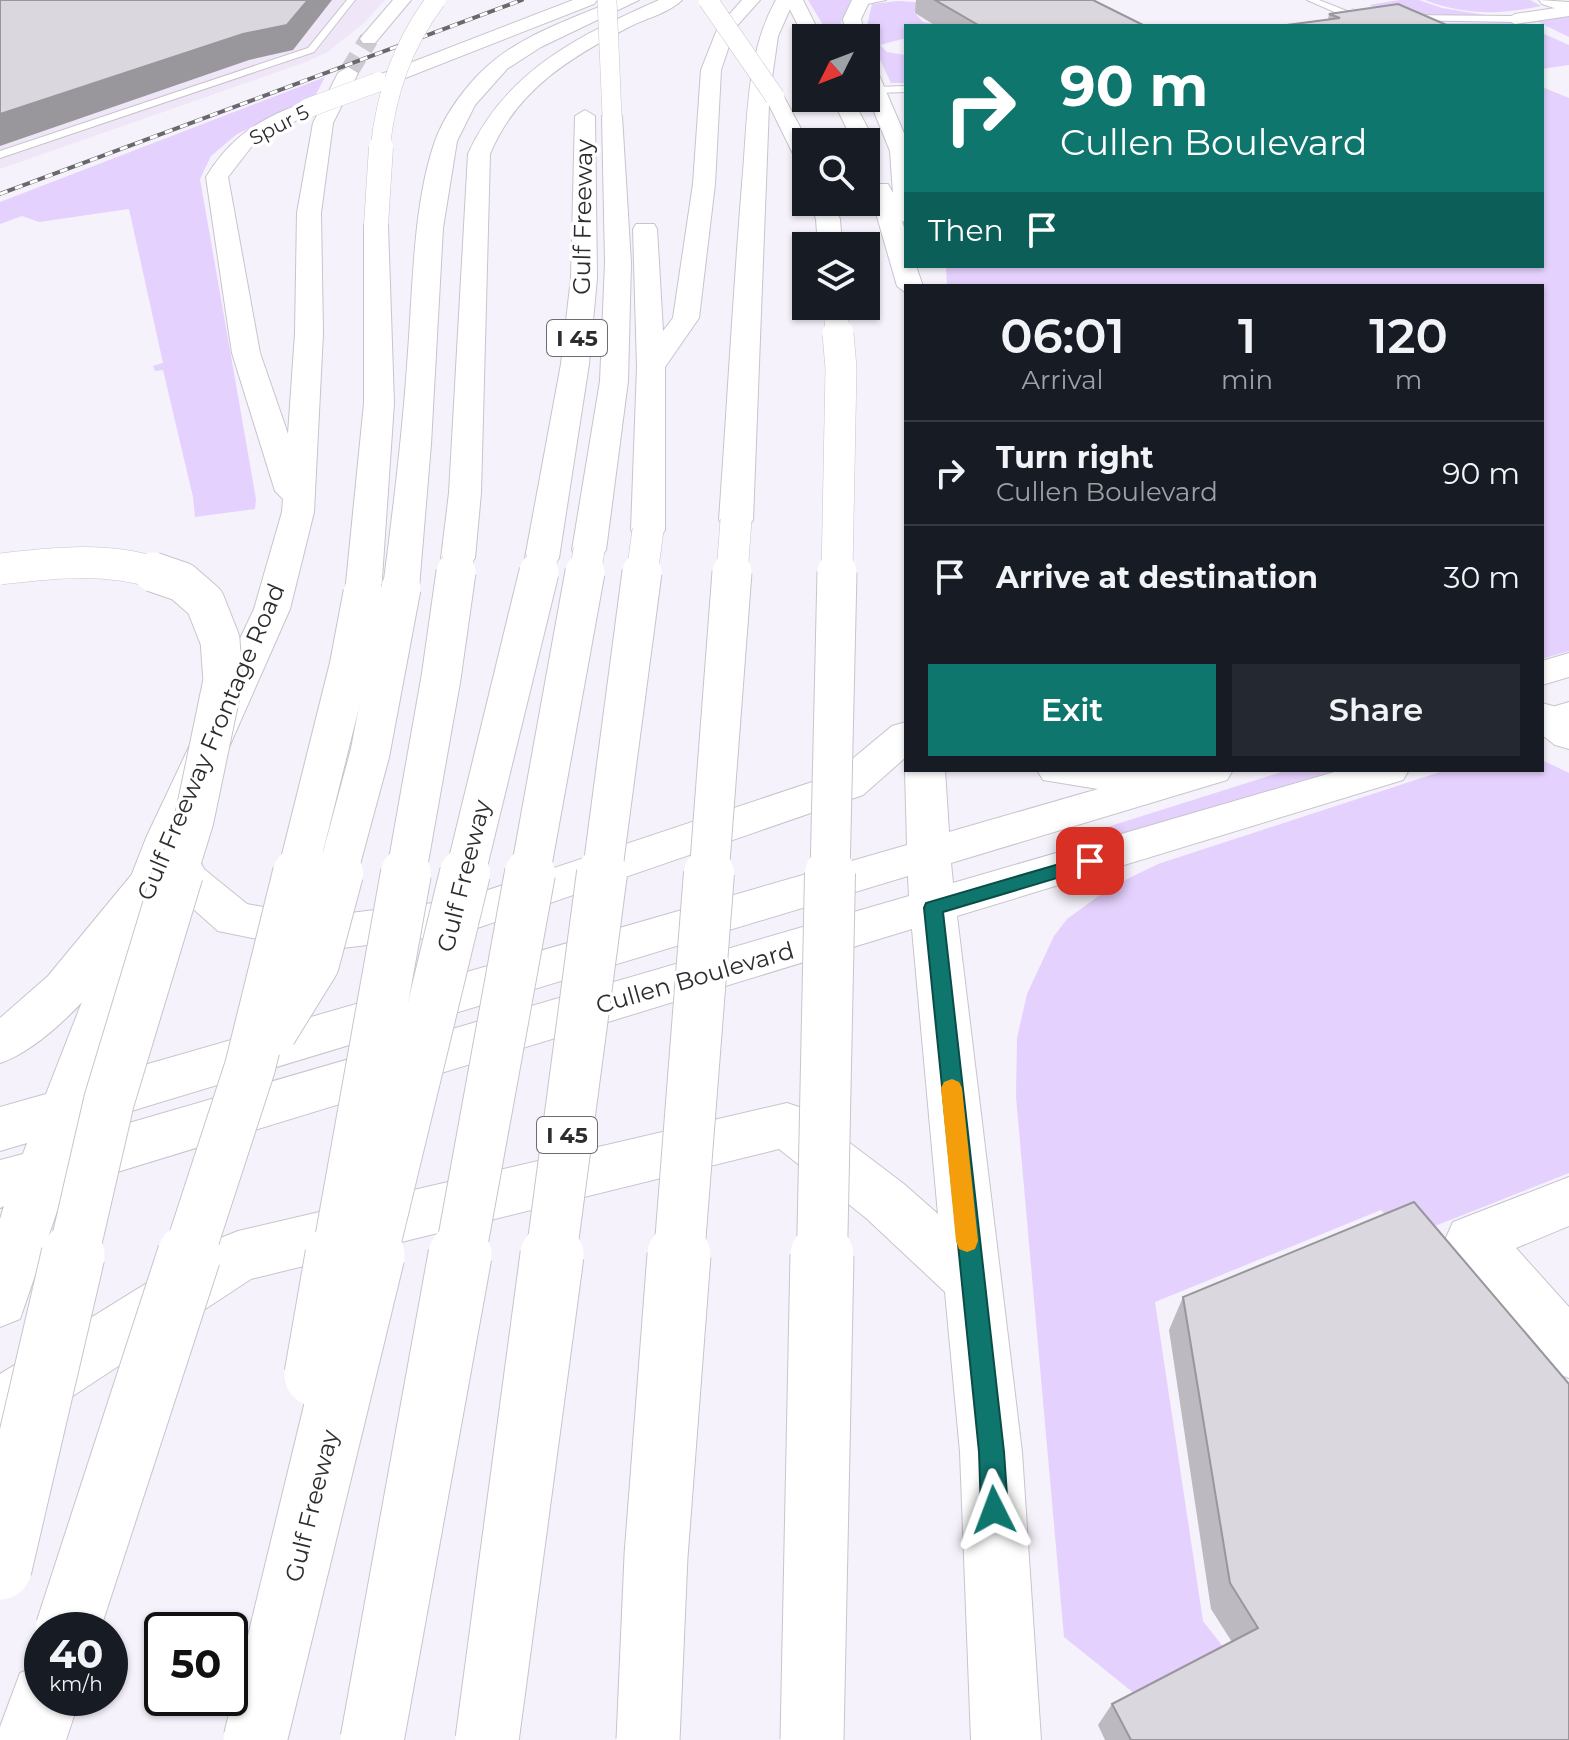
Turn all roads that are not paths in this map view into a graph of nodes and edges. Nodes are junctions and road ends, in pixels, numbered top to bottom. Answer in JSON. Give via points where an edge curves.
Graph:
{"nodes":[{"id":1,"x":351,"y":0,"type":"edge"},
{"id":2,"x":402,"y":0,"type":"edge"},
{"id":3,"x":436,"y":0,"type":"edge"},
{"id":4,"x":586,"y":0,"type":"edge"},
{"id":5,"x":607,"y":0,"type":"edge"},
{"id":6,"x":631,"y":0,"type":"edge"},
{"id":7,"x":673,"y":0,"type":"edge"},
{"id":8,"x":708,"y":0,"type":"edge"},
{"id":9,"x":751,"y":0,"type":"edge"},
{"id":10,"x":785,"y":0,"type":"edge"},
{"id":11,"x":794,"y":0,"type":"edge"},
{"id":12,"x":882,"y":0,"type":"edge"},
{"id":13,"x":1311,"y":0,"type":"edge"},
{"id":14,"x":1548,"y":0,"type":"edge"},
{"id":15,"x":860,"y":2,"type":"edge"},
{"id":16,"x":1569,"y":9,"type":"edge"},
{"id":17,"x":1515,"y":19,"type":"joint"},
{"id":18,"x":806,"y":24,"type":"edge"},
{"id":19,"x":853,"y":24,"type":"edge"},
{"id":20,"x":369,"y":39,"type":"tunnel mouth"},
{"id":21,"x":635,"y":43,"type":"dead end"},
{"id":22,"x":585,"y":72,"type":"dead end"},
{"id":23,"x":348,"y":73,"type":"tunnel mouth"},
{"id":24,"x":904,"y":89,"type":"edge"},
{"id":25,"x":880,"y":90,"type":"edge"},
{"id":26,"x":880,"y":102,"type":"edge"},
{"id":27,"x":594,"y":111,"type":"junction"},
{"id":28,"x":793,"y":128,"type":"edge"},
{"id":29,"x":0,"y":155,"type":"edge"},
{"id":30,"x":904,"y":189,"type":"edge"},
{"id":31,"x":880,"y":190,"type":"edge"},
{"id":32,"x":645,"y":208,"type":"dead end"},
{"id":33,"x":904,"y":264,"type":"edge"},
{"id":34,"x":836,"y":320,"type":"edge"},
{"id":35,"x":651,"y":367,"type":"junction"},
{"id":36,"x":298,"y":512,"type":"junction"},
{"id":37,"x":566,"y":554,"type":"junction"},
{"id":38,"x":0,"y":569,"type":"edge"},
{"id":39,"x":382,"y":590,"type":"junction"},
{"id":40,"x":1569,"y":665,"type":"edge"},
{"id":41,"x":1544,"y":672,"type":"edge"},
{"id":42,"x":904,"y":737,"type":"edge"},
{"id":43,"x":925,"y":772,"type":"edge"},
{"id":44,"x":1072,"y":772,"type":"edge"},
{"id":45,"x":1137,"y":772,"type":"edge"},
{"id":46,"x":1206,"y":772,"type":"edge"},
{"id":47,"x":1382,"y":772,"type":"edge"},
{"id":48,"x":929,"y":853,"type":"junction"},
{"id":49,"x":161,"y":858,"type":"junction"},
{"id":50,"x":933,"y":908,"type":"junction"},
{"id":51,"x":0,"y":1043,"type":"edge"},
{"id":52,"x":65,"y":1110,"type":"junction"},
{"id":53,"x":0,"y":1129,"type":"edge"},
{"id":54,"x":22,"y":1178,"type":"edge"},
{"id":55,"x":1569,"y":1201,"type":"edge"},
{"id":56,"x":971,"y":1279,"type":"junction"},
{"id":57,"x":0,"y":1300,"type":"edge"},
{"id":58,"x":1569,"y":1350,"type":"edge"},
{"id":59,"x":0,"y":1409,"type":"edge"},
{"id":60,"x":0,"y":1568,"type":"edge"},
{"id":61,"x":73,"y":1612,"type":"edge"},
{"id":62,"x":39,"y":1716,"type":"edge"},
{"id":63,"x":31,"y":1740,"type":"edge"},
{"id":64,"x":253,"y":1740,"type":"edge"},
{"id":65,"x":372,"y":1740,"type":"edge"},
{"id":66,"x":487,"y":1740,"type":"edge"},
{"id":67,"x":648,"y":1740,"type":"edge"},
{"id":68,"x":812,"y":1740,"type":"edge"},
{"id":69,"x":1006,"y":1740,"type":"edge"}],
"edges":[{"from":1,"to":29,"type":"lane","via":[[311,50]]},
{"from":2,"to":20,"type":"main road"},
{"from":3,"to":39,"type":"main road","bridge":true,"via":[[421,18],[389,87],[379,148]]},
{"from":4,"to":22,"type":"main road"},
{"from":4,"to":36,"type":"main road","name":"Spur 5","bridge":true,"via":[[274,122],[228,155],[217,177],[246,353]]},
{"from":5,"to":27,"type":"main road","name":"Gulf Freeway","number":"I 45","bridge":true},
{"from":6,"to":21,"type":"main road"},
{"from":6,"to":39,"type":"main road","via":[[558,32],[487,77],[460,112],[444,149],[429,241],[415,473]]},
{"from":7,"to":64,"type":"main road","bridge":true,"via":[[577,50],[530,83],[496,119],[479,154],[465,493],[441,678]]},
{"from":8,"to":28,"type":"main road","bridge":true},
{"from":9,"to":35,"type":"main road","via":[[727,27],[711,70],[704,184],[686,318]]},
{"from":10,"to":67,"type":"main road","bridge":true,"via":[[768,41],[760,101],[736,520],[656,1556]]},
{"from":11,"to":18,"type":"main road"},
{"from":12,"to":15,"type":"lane"},
{"from":13,"to":17,"type":"lane","via":[[1356,18]]},
{"from":14,"to":16,"type":"main road"},
{"from":15,"to":19,"type":"main road"},
{"from":16,"to":17,"type":"main road"},
{"from":23,"to":36,"type":"main road","name":"Gulf Freeway Frontage Road","via":[[323,123],[309,213],[309,333]]},
{"from":24,"to":25,"type":"lane"},
{"from":26,"to":30,"type":"main road","via":[[901,151]]},
{"from":27,"to":37,"type":"main road","name":"Gulf Freeway","number":"I 45"},
{"from":27,"to":37,"type":"main road","name":"Gulf Freeway","number":"I 45","via":[[618,263],[614,381]]},
{"from":31,"to":33,"type":"main road"},
{"from":32,"to":35,"type":"main road","number":"I 45"},
{"from":34,"to":68,"type":"main road","bridge":true,"via":[[841,368]]},
{"from":35,"to":66,"type":"main road","number":"I 45","bridge":true,"via":[[648,530]]},
{"from":36,"to":49,"type":"main road","name":"Gulf Freeway Frontage Road","via":[[272,609]]},
{"from":37,"to":64,"type":"main road","name":"Gulf Freeway","number":"I 45","bridge":true},
{"from":37,"to":65,"type":"main road","name":"Gulf Freeway","bridge":true},
{"from":38,"to":60,"type":"main road","bridge":true,"via":[[75,561],[141,568],[182,582],[205,602],[220,640],[223,681],[194,820],[109,1101]]},
{"from":39,"to":61,"type":"main road","bridge":true,"via":[[370,753],[314,963],[250,1067]]},
{"from":40,"to":41,"type":"main road"},
{"from":42,"to":49,"type":"main road","via":[[848,785],[460,917],[317,934],[234,919]]},
{"from":43,"to":48,"type":"main road"},
{"from":44,"to":45,"type":"main road"},
{"from":46,"to":48,"type":"main road"},
{"from":47,"to":50,"type":"main road","name":"Cullen Boulevard"},
{"from":48,"to":50,"type":"main road"},
{"from":48,"to":52,"type":"main road"},
{"from":49,"to":51,"type":"main road","via":[[60,995]]},
{"from":49,"to":52,"type":"main road","name":"Gulf Freeway Frontage Road"},
{"from":50,"to":54,"type":"main road","name":"Cullen Boulevard"},
{"from":50,"to":56,"type":"main road"},
{"from":52,"to":53,"type":"main road"},
{"from":52,"to":54,"type":"main road","name":"Gulf Freeway Frontage Road"},
{"from":54,"to":57,"type":"main road","name":"Gulf Freeway Frontage Road"},
{"from":55,"to":58,"type":"main road","via":[[1473,1240]]},
{"from":56,"to":59,"type":"main road","via":[[885,1201],[787,1125],[238,1257]]},
{"from":56,"to":69,"type":"main road","via":[[991,1452]]},
{"from":62,"to":63,"type":"main road"}]}
